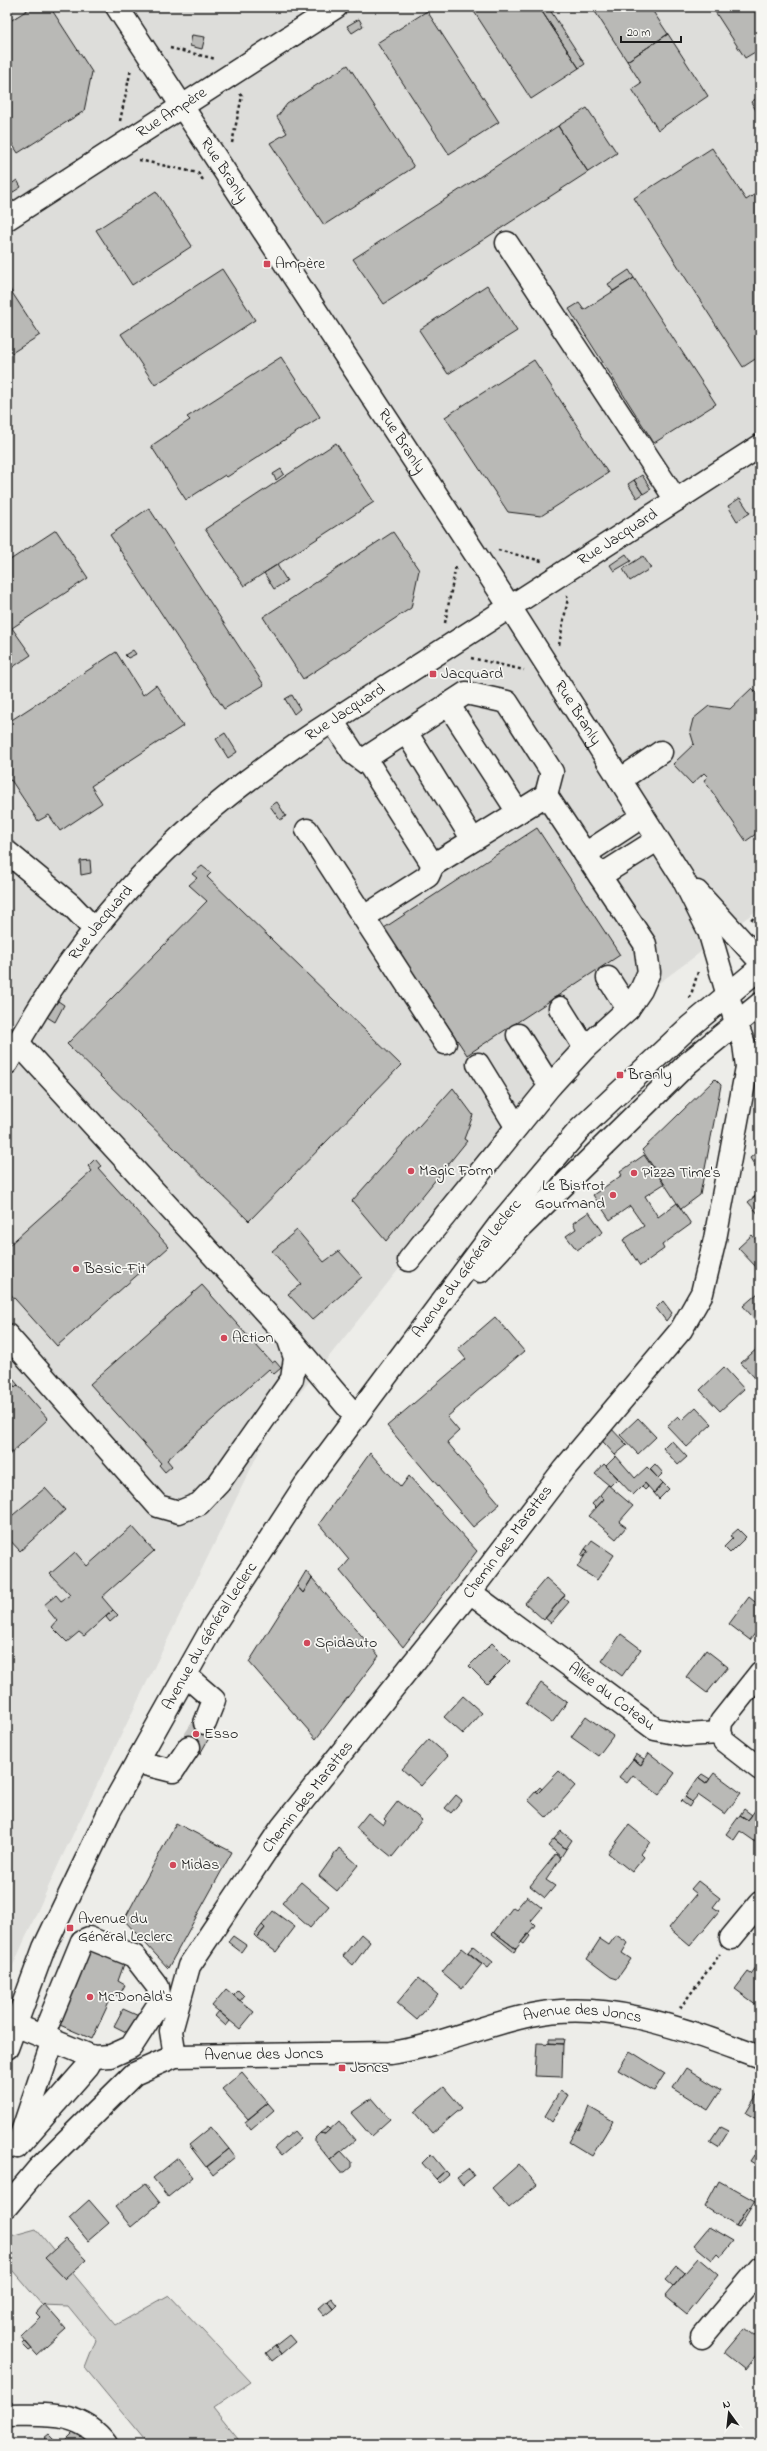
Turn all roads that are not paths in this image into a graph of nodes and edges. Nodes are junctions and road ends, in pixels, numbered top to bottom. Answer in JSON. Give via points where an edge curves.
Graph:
{"nodes":[{"id":1,"x":117,"y":7,"type":"edge"},
{"id":2,"x":336,"y":7,"type":"edge"},
{"id":3,"x":181,"y":106,"type":"junction"},
{"id":4,"x":7,"y":219,"type":"edge"},
{"id":5,"x":507,"y":243,"type":"dead end"},
{"id":6,"x":760,"y":446,"type":"edge"},
{"id":7,"x":676,"y":500,"type":"junction"},
{"id":8,"x":510,"y":607,"type":"junction"},
{"id":9,"x":448,"y":704,"type":"junction"},
{"id":10,"x":333,"y":722,"type":"junction"},
{"id":11,"x":406,"y":732,"type":"junction"},
{"id":12,"x":660,"y":752,"type":"dead end"},
{"id":13,"x":363,"y":760,"type":"junction"},
{"id":14,"x":620,"y":780,"type":"junction"},
{"id":15,"x":546,"y":796,"type":"junction"},
{"id":16,"x":518,"y":812,"type":"junction"},
{"id":17,"x":643,"y":816,"type":"junction"},
{"id":18,"x":307,"y":830,"type":"dead end"},
{"id":19,"x":473,"y":840,"type":"junction"},
{"id":20,"x":657,"y":840,"type":"junction"},
{"id":21,"x":7,"y":852,"type":"edge"},
{"id":22,"x":585,"y":854,"type":"junction"},
{"id":23,"x":433,"y":864,"type":"junction"},
{"id":24,"x":600,"y":876,"type":"junction"},
{"id":25,"x":682,"y":877,"type":"junction"},
{"id":26,"x":364,"y":917,"type":"junction"},
{"id":27,"x":94,"y":929,"type":"junction"},
{"id":28,"x":760,"y":961,"type":"edge"},
{"id":29,"x":760,"y":968,"type":"edge"},
{"id":30,"x":608,"y":978,"type":"dead end"},
{"id":31,"x":728,"y":994,"type":"junction"},
{"id":32,"x":760,"y":1004,"type":"edge"},
{"id":33,"x":560,"y":1008,"type":"dead end"},
{"id":34,"x":628,"y":1009,"type":"junction"},
{"id":35,"x":736,"y":1023,"type":"junction"},
{"id":36,"x":518,"y":1035,"type":"dead end"},
{"id":37,"x":445,"y":1043,"type":"dead end"},
{"id":38,"x":18,"y":1044,"type":"junction"},
{"id":39,"x":585,"y":1048,"type":"junction"},
{"id":40,"x":7,"y":1063,"type":"edge"},
{"id":41,"x":478,"y":1064,"type":"dead end"},
{"id":42,"x":550,"y":1086,"type":"junction"},
{"id":43,"x":516,"y":1126,"type":"junction"},
{"id":44,"x":409,"y":1260,"type":"dead end"},
{"id":45,"x":7,"y":1335,"type":"edge"},
{"id":46,"x":288,"y":1337,"type":"junction"},
{"id":47,"x":402,"y":1356,"type":"junction"},
{"id":48,"x":356,"y":1416,"type":"junction"},
{"id":49,"x":470,"y":1592,"type":"junction"},
{"id":50,"x":760,"y":1673,"type":"edge"},
{"id":51,"x":185,"y":1675,"type":"junction"},
{"id":52,"x":205,"y":1723,"type":"tunnel mouth"},
{"id":53,"x":720,"y":1733,"type":"junction"},
{"id":54,"x":189,"y":1747,"type":"tunnel mouth"},
{"id":55,"x":137,"y":1762,"type":"junction"},
{"id":56,"x":760,"y":1769,"type":"edge"},
{"id":57,"x":760,"y":1903,"type":"edge"},
{"id":58,"x":731,"y":1938,"type":"road end"},
{"id":59,"x":15,"y":2025,"type":"junction"},
{"id":60,"x":48,"y":2038,"type":"junction"},
{"id":61,"x":7,"y":2048,"type":"edge"},
{"id":62,"x":176,"y":2056,"type":"junction"},
{"id":63,"x":93,"y":2057,"type":"junction"},
{"id":64,"x":760,"y":2057,"type":"edge"},
{"id":65,"x":17,"y":2147,"type":"junction"},
{"id":66,"x":38,"y":2168,"type":"junction"},
{"id":67,"x":7,"y":2206,"type":"edge"},
{"id":68,"x":760,"y":2268,"type":"edge"},
{"id":69,"x":702,"y":2337,"type":"dead end"},
{"id":70,"x":7,"y":2415,"type":"edge"},
{"id":71,"x":106,"y":2444,"type":"edge"}],
"edges":[{"from":1,"to":3,"type":"street","name":"Rue Branly"},
{"from":2,"to":3,"type":"street","name":"Rue Ampère"},
{"from":3,"to":4,"type":"street","name":"Rue Ampère"},
{"from":3,"to":8,"type":"street","name":"Rue Branly"},
{"from":5,"to":7,"type":"street"},
{"from":6,"to":7,"type":"street","name":"Rue Jacquard"},
{"from":7,"to":8,"type":"street","name":"Rue Jacquard"},
{"from":8,"to":10,"type":"street","name":"Rue Jacquard"},
{"from":8,"to":14,"type":"street","name":"Rue Branly"},
{"from":9,"to":11,"type":"street"},
{"from":9,"to":15,"type":"street","via":[[466,693],[507,702],[552,772]]},
{"from":9,"to":16,"type":"street"},
{"from":10,"to":13,"type":"street","via":[[354,754]]},
{"from":10,"to":27,"type":"street","name":"Rue Jacquard","via":[[229,795],[170,848]]},
{"from":11,"to":13,"type":"street"},
{"from":11,"to":19,"type":"street"},
{"from":12,"to":14,"type":"street"},
{"from":13,"to":23,"type":"street","via":[[370,766]]},
{"from":14,"to":17,"type":"street","name":"Rue Branly"},
{"from":15,"to":16,"type":"street"},
{"from":15,"to":22,"type":"street"},
{"from":16,"to":19,"type":"street"},
{"from":17,"to":20,"type":"street","name":"Rue Branly"},
{"from":17,"to":22,"type":"street"},
{"from":18,"to":26,"type":"street"},
{"from":19,"to":23,"type":"street"},
{"from":20,"to":24,"type":"street"},
{"from":20,"to":25,"type":"street","name":"Rue Branly"},
{"from":21,"to":27,"type":"street","via":[[71,905]]},
{"from":22,"to":24,"type":"street"},
{"from":23,"to":26,"type":"street","via":[[428,876]]},
{"from":24,"to":34,"type":"street","via":[[645,944],[649,972]]},
{"from":25,"to":28,"type":"street","name":"Rue Branly"},
{"from":25,"to":31,"type":"street","name":"Rue Branly","via":[[709,931]]},
{"from":26,"to":37,"type":"street"},
{"from":27,"to":38,"type":"street","name":"Rue Jacquard","via":[[63,971]]},
{"from":29,"to":31,"type":"street","name":"Avenue du Général Leclerc"},
{"from":30,"to":34,"type":"street"},
{"from":31,"to":35,"type":"street","name":"Chemin des Marattes"},
{"from":31,"to":47,"type":"street","name":"Avenue du Général Leclerc","via":[[578,1130],[502,1221]]},
{"from":32,"to":35,"type":"street","name":"Avenue du Général Leclerc"},
{"from":33,"to":39,"type":"street"},
{"from":34,"to":39,"type":"street"},
{"from":35,"to":47,"type":"street","name":"Avenue du Général Leclerc","via":[[688,1063],[518,1230]]},
{"from":35,"to":49,"type":"street","name":"Chemin des Marattes","via":[[744,1044],[748,1067],[702,1293],[681,1330],[633,1390],[602,1422]]},
{"from":36,"to":42,"type":"street"},
{"from":38,"to":40,"type":"street","name":"Rue Jacquard"},
{"from":38,"to":46,"type":"street"},
{"from":39,"to":42,"type":"street"},
{"from":41,"to":43,"type":"street"},
{"from":42,"to":43,"type":"street"},
{"from":43,"to":44,"type":"street"},
{"from":45,"to":46,"type":"street","via":[[158,1506],[179,1512],[199,1504],[220,1483],[292,1379],[295,1358]]},
{"from":46,"to":48,"type":"street"},
{"from":47,"to":48,"type":"street","name":"Avenue du Général Leclerc"},
{"from":48,"to":51,"type":"street","name":"Avenue du Général Leclerc","via":[[305,1485],[212,1628]]},
{"from":49,"to":53,"type":"street","name":"Allée du Coteau","via":[[655,1729],[685,1735]]},
{"from":49,"to":62,"type":"street","name":"Chemin des Marattes","via":[[282,1827],[210,1932],[189,1966],[171,2031]]},
{"from":50,"to":53,"type":"street","via":[[721,1722]]},
{"from":51,"to":52,"type":"street","via":[[214,1700]]},
{"from":51,"to":55,"type":"street","name":"Avenue du Général Leclerc"},
{"from":53,"to":56,"type":"street","via":[[724,1741]]},
{"from":54,"to":55,"type":"street","via":[[173,1771]]},
{"from":55,"to":59,"type":"street","name":"Avenue du Général Leclerc","via":[[110,1810],[62,1909],[44,1948]]},
{"from":57,"to":58,"type":"street"},
{"from":59,"to":60,"type":"street"},
{"from":59,"to":61,"type":"street","name":"Avenue du Général Leclerc"},
{"from":60,"to":63,"type":"street"},
{"from":60,"to":63,"type":"street","via":[[82,1941],[89,1938],[134,1956],[158,1987],[160,2002],[131,2047],[111,2056]]},
{"from":60,"to":65,"type":"street"},
{"from":62,"to":64,"type":"street","name":"Avenue des Joncs","via":[[390,2053],[421,2049],[530,2015],[569,2010],[598,2010],[668,2025]]},
{"from":62,"to":66,"type":"street","name":"Avenue des Joncs","via":[[134,2074]]},
{"from":63,"to":65,"type":"street"},
{"from":65,"to":66,"type":"street"},
{"from":66,"to":67,"type":"street","name":"Avenue des Joncs"},
{"from":68,"to":69,"type":"street"},
{"from":70,"to":71,"type":"street","via":[[52,2416],[79,2421],[96,2431]]}]}
